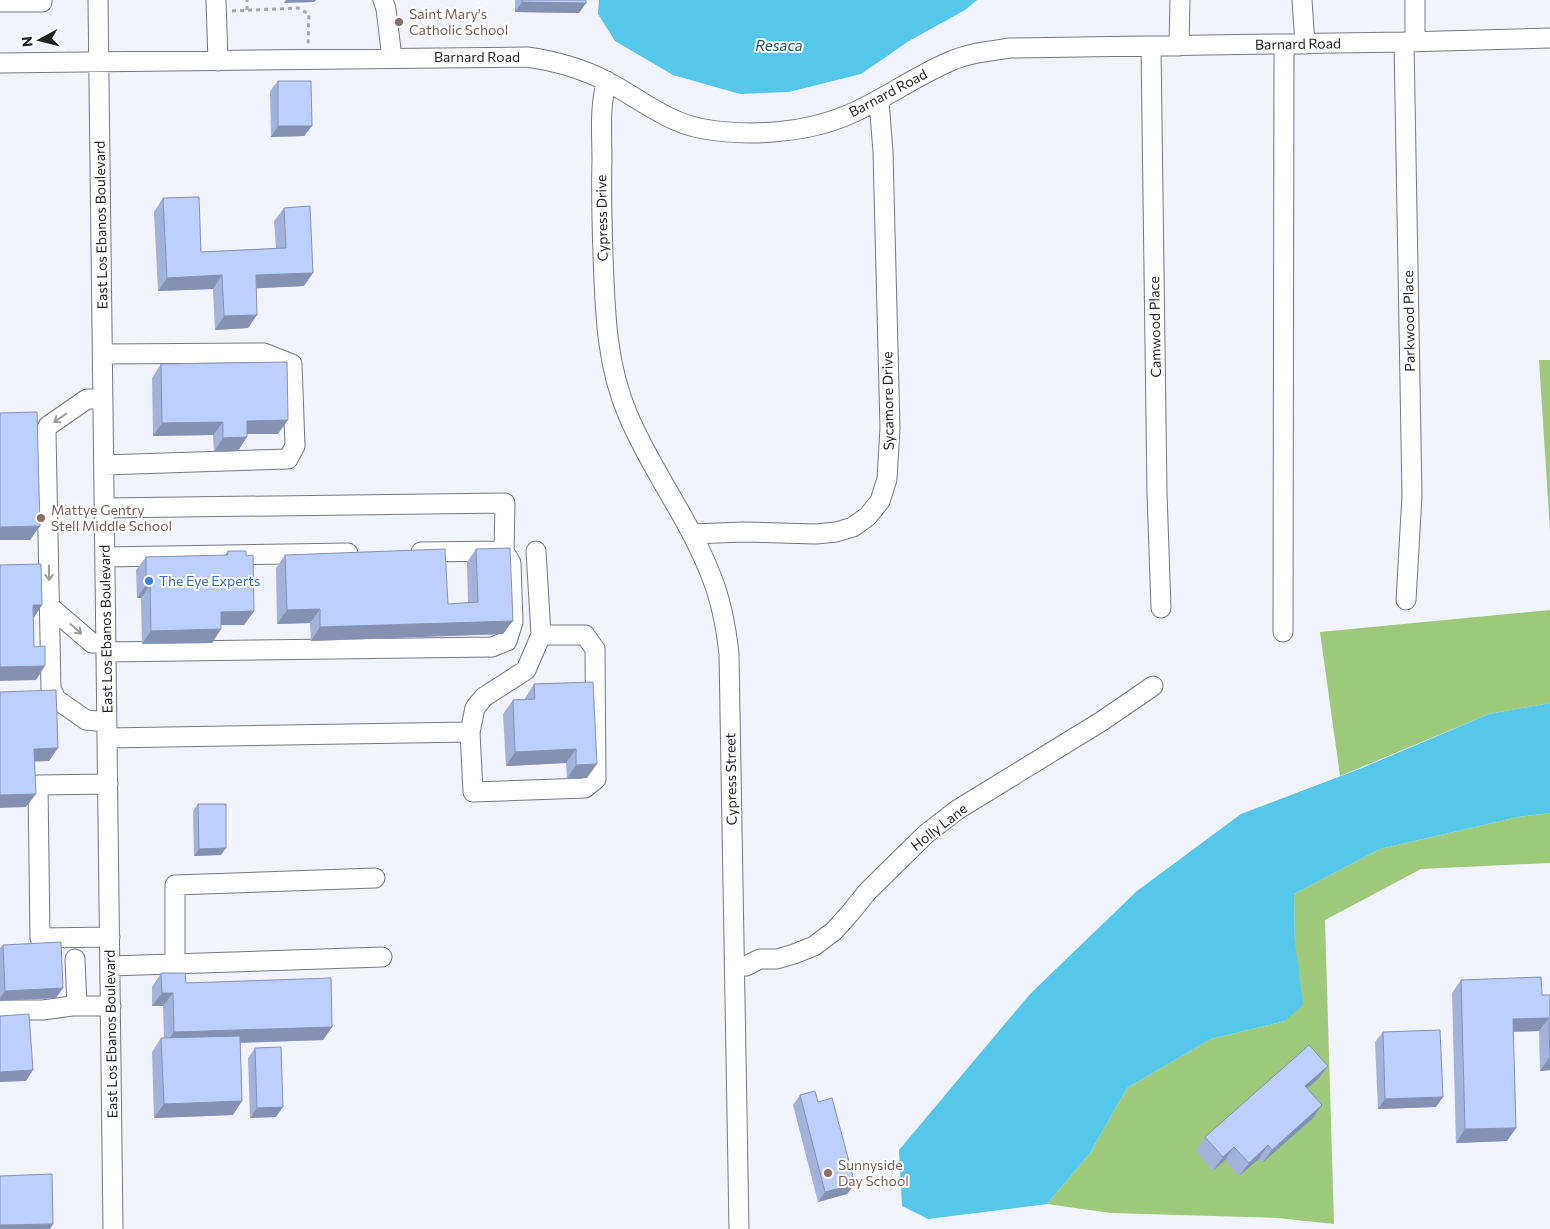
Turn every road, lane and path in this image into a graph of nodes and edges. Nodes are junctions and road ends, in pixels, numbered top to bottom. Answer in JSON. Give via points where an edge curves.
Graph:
{"nodes":[{"id":1,"x":42,"y":0,"type":"edge"},
{"id":2,"x":98,"y":0,"type":"edge"},
{"id":3,"x":247,"y":0,"type":"edge"},
{"id":4,"x":384,"y":0,"type":"edge"},
{"id":5,"x":1180,"y":0,"type":"edge"},
{"id":6,"x":1302,"y":0,"type":"edge"},
{"id":7,"x":1414,"y":0,"type":"edge"},
{"id":8,"x":0,"y":2,"type":"edge"},
{"id":9,"x":217,"y":6,"type":"edge"},
{"id":10,"x":247,"y":10,"type":"junction"},
{"id":11,"x":1550,"y":38,"type":"edge"},
{"id":12,"x":1410,"y":42,"type":"junction"},
{"id":13,"x":1284,"y":44,"type":"junction"},
{"id":14,"x":1304,"y":44,"type":"junction"},
{"id":15,"x":1151,"y":46,"type":"junction"},
{"id":16,"x":1179,"y":46,"type":"junction"},
{"id":17,"x":392,"y":58,"type":"junction"},
{"id":18,"x":308,"y":59,"type":"junction"},
{"id":19,"x":218,"y":61,"type":"junction"},
{"id":20,"x":99,"y":63,"type":"junction"},
{"id":21,"x":0,"y":64,"type":"edge"},
{"id":22,"x":607,"y":82,"type":"junction"},
{"id":23,"x":879,"y":101,"type":"junction"},
{"id":24,"x":102,"y":354,"type":"junction"},
{"id":25,"x":610,"y":354,"type":"joint"},
{"id":26,"x":102,"y":399,"type":"junction"},
{"id":27,"x":104,"y":465,"type":"junction"},
{"id":28,"x":104,"y":508,"type":"junction"},
{"id":29,"x":692,"y":534,"type":"junction"},
{"id":30,"x":504,"y":551,"type":"junction"},
{"id":31,"x":404,"y":552,"type":"edge"},
{"id":32,"x":536,"y":552,"type":"dead end"},
{"id":33,"x":364,"y":553,"type":"edge"},
{"id":34,"x":105,"y":557,"type":"junction"},
{"id":35,"x":1406,"y":600,"type":"dead end"},
{"id":36,"x":49,"y":606,"type":"junction"},
{"id":37,"x":1161,"y":608,"type":"dead end"},
{"id":38,"x":1283,"y":632,"type":"dead end"},
{"id":39,"x":541,"y":635,"type":"junction"},
{"id":40,"x":106,"y":647,"type":"junction"},
{"id":41,"x":1153,"y":686,"type":"dead end"},
{"id":42,"x":107,"y":730,"type":"junction"},
{"id":43,"x":470,"y":732,"type":"junction"},
{"id":44,"x":108,"y":784,"type":"junction"},
{"id":45,"x":374,"y":878,"type":"dead end"},
{"id":46,"x":110,"y":937,"type":"junction"},
{"id":47,"x":382,"y":957,"type":"dead end"},
{"id":48,"x":76,"y":959,"type":"dead end"},
{"id":49,"x":175,"y":964,"type":"junction"},
{"id":50,"x":110,"y":966,"type":"junction"},
{"id":51,"x":735,"y":966,"type":"junction"},
{"id":52,"x":76,"y":1006,"type":"junction"},
{"id":53,"x":110,"y":1006,"type":"junction"},
{"id":54,"x":0,"y":1010,"type":"edge"},
{"id":55,"x":113,"y":1229,"type":"edge"},
{"id":56,"x":739,"y":1229,"type":"edge"}],
"edges":[{"from":1,"to":8,"type":"street"},
{"from":2,"to":20,"type":"street","name":"East Los Ebanos Boulevard"},
{"from":3,"to":10,"type":"path"},
{"from":4,"to":17,"type":"street"},
{"from":5,"to":16,"type":"street"},
{"from":6,"to":14,"type":"street"},
{"from":7,"to":12,"type":"street","name":"Parkwood Place"},
{"from":9,"to":10,"type":"path"},
{"from":9,"to":19,"type":"street"},
{"from":10,"to":18,"type":"path","via":[[298,8],[309,14]]},
{"from":11,"to":12,"type":"street","name":"Barnard Road"},
{"from":12,"to":14,"type":"street","name":"Barnard Road"},
{"from":12,"to":35,"type":"street","name":"Parkwood Place","via":[[1412,496]]},
{"from":13,"to":14,"type":"street","name":"Barnard Road"},
{"from":13,"to":16,"type":"street","name":"Barnard Road"},
{"from":13,"to":38,"type":"street"},
{"from":15,"to":16,"type":"street","name":"Barnard Road"},
{"from":15,"to":23,"type":"street","name":"Barnard Road","via":[[1010,48],[977,53],[926,73]]},
{"from":15,"to":37,"type":"street","name":"Camwood Place"},
{"from":17,"to":18,"type":"street","name":"Barnard Road"},
{"from":17,"to":22,"type":"street","name":"Barnard Road","via":[[527,57],[581,69]]},
{"from":18,"to":19,"type":"street","name":"Barnard Road"},
{"from":19,"to":20,"type":"street","name":"Barnard Road"},
{"from":20,"to":21,"type":"street","name":"Barnard Road"},
{"from":20,"to":24,"type":"street","name":"East Los Ebanos Boulevard"},
{"from":22,"to":23,"type":"street","name":"Barnard Road","via":[[676,122],[731,132],[770,132],[819,124]]},
{"from":22,"to":25,"type":"street","name":"Cypress Drive","via":[[602,103],[601,188],[604,294]]},
{"from":23,"to":29,"type":"street","name":"Sycamore Drive","via":[[890,428],[887,479],[880,501],[854,527],[836,532]]},
{"from":24,"to":26,"type":"street","name":"East Los Ebanos Boulevard"},
{"from":24,"to":27,"type":"street","via":[[264,353],[292,364],[295,446],[288,459]]},
{"from":25,"to":29,"type":"street","name":"Cypress Street","via":[[628,416]]},
{"from":26,"to":27,"type":"street","name":"East Los Ebanos Boulevard"},
{"from":26,"to":36,"type":"street","one_way":true,"via":[[87,398],[48,426],[46,432]]},
{"from":27,"to":28,"type":"street","name":"East Los Ebanos Boulevard"},
{"from":28,"to":30,"type":"street","via":[[505,504]]},
{"from":28,"to":34,"type":"street","name":"East Los Ebanos Boulevard"},
{"from":29,"to":51,"type":"street","name":"Cypress Street","via":[[719,599],[729,654]]},
{"from":30,"to":31,"type":"street"},
{"from":30,"to":40,"type":"street","via":[[511,563],[513,622],[507,641],[492,647]]},
{"from":32,"to":39,"type":"street"},
{"from":33,"to":34,"type":"street"},
{"from":34,"to":40,"type":"street","name":"East Los Ebanos Boulevard"},
{"from":36,"to":40,"type":"street","one_way":true,"via":[[92,643]]},
{"from":36,"to":42,"type":"street","via":[[51,689],[56,699]]},
{"from":39,"to":43,"type":"street","via":[[526,670],[484,697],[475,708]]},
{"from":39,"to":43,"type":"street","via":[[585,635],[595,650],[596,778],[585,788],[473,792]]},
{"from":40,"to":42,"type":"street","name":"East Los Ebanos Boulevard"},
{"from":41,"to":51,"type":"street","name":"Holly Lane","via":[[957,810],[926,834],[868,891],[834,931],[814,946],[777,959],[760,959],[746,966]]},
{"from":42,"to":43,"type":"street"},
{"from":42,"to":44,"type":"street","name":"East Los Ebanos Boulevard"},
{"from":44,"to":46,"type":"street","name":"East Los Ebanos Boulevard"},
{"from":44,"to":46,"type":"street","via":[[38,785],[40,938]]},
{"from":45,"to":49,"type":"street","via":[[175,885]]},
{"from":46,"to":50,"type":"street","name":"East Los Ebanos Boulevard"},
{"from":47,"to":49,"type":"street"},
{"from":48,"to":52,"type":"street"},
{"from":49,"to":50,"type":"street"},
{"from":50,"to":53,"type":"street","name":"East Los Ebanos Boulevard"},
{"from":51,"to":56,"type":"street","name":"Cypress Street"},
{"from":52,"to":53,"type":"street"},
{"from":52,"to":54,"type":"street"},
{"from":53,"to":55,"type":"street","name":"East Los Ebanos Boulevard"}]}
